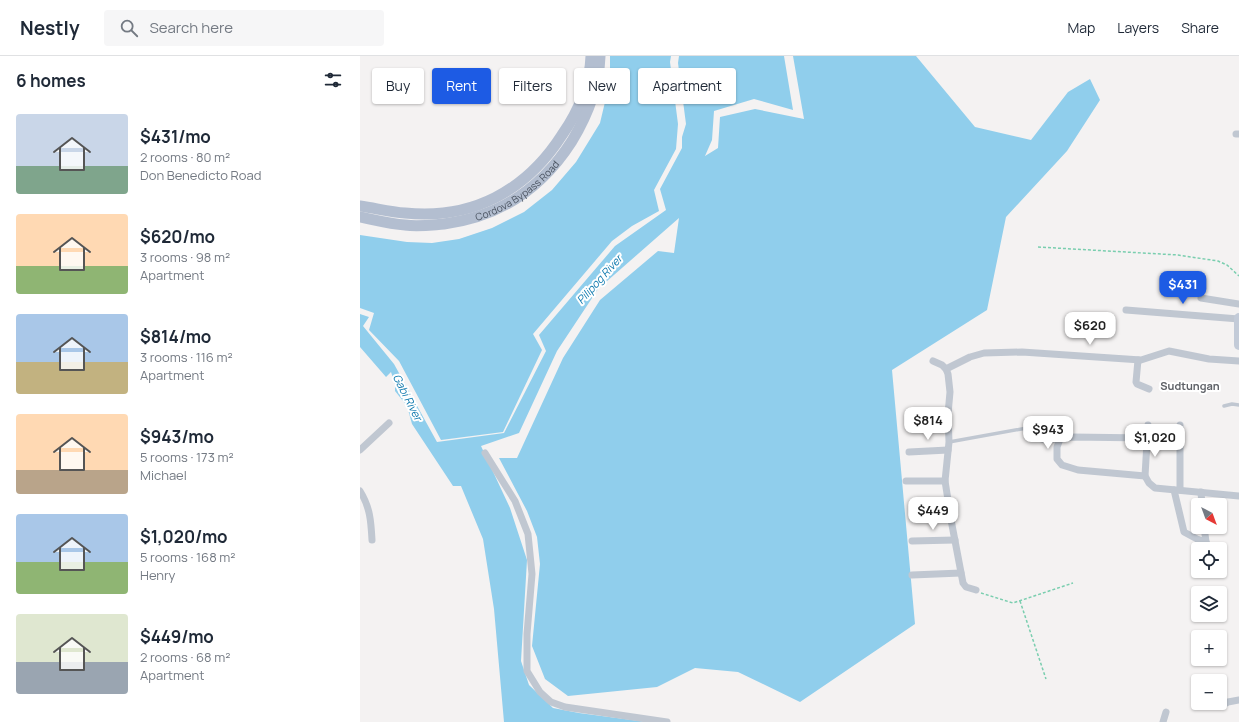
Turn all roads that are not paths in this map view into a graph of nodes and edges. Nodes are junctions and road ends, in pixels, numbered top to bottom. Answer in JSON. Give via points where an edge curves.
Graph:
{"nodes":[{"id":1,"x":590,"y":56,"type":"edge"},
{"id":2,"x":600,"y":56,"type":"edge"},
{"id":3,"x":360,"y":206,"type":"edge"},
{"id":4,"x":360,"y":217,"type":"edge"},
{"id":5,"x":1200,"y":298,"type":"dead end"},
{"id":6,"x":1239,"y":304,"type":"edge"},
{"id":7,"x":1126,"y":310,"type":"dead end"},
{"id":8,"x":1239,"y":319,"type":"edge"},
{"id":9,"x":1239,"y":345,"type":"edge"},
{"id":10,"x":1138,"y":360,"type":"junction"},
{"id":11,"x":933,"y":361,"type":"dead end"},
{"id":12,"x":1239,"y":361,"type":"edge"},
{"id":13,"x":946,"y":369,"type":"junction"},
{"id":14,"x":1149,"y":389,"type":"dead end"},
{"id":15,"x":1239,"y":405,"type":"edge"},
{"id":16,"x":1224,"y":406,"type":"dead end"},
{"id":17,"x":389,"y":423,"type":"dead end"},
{"id":18,"x":1148,"y":425,"type":"dead end"},
{"id":19,"x":1180,"y":425,"type":"dead end"},
{"id":20,"x":1038,"y":426,"type":"dead end"},
{"id":21,"x":1147,"y":438,"type":"junction"},
{"id":22,"x":1042,"y":439,"type":"dead end"},
{"id":23,"x":1060,"y":439,"type":"junction"},
{"id":24,"x":949,"y":442,"type":"junction"},
{"id":25,"x":360,"y":450,"type":"edge"},
{"id":26,"x":948,"y":450,"type":"junction"},
{"id":27,"x":909,"y":452,"type":"dead end"},
{"id":28,"x":485,"y":453,"type":"dead end"},
{"id":29,"x":1145,"y":476,"type":"junction"},
{"id":30,"x":906,"y":481,"type":"dead end"},
{"id":31,"x":945,"y":481,"type":"junction"},
{"id":32,"x":1177,"y":490,"type":"junction"},
{"id":33,"x":360,"y":491,"type":"edge"},
{"id":34,"x":1201,"y":492,"type":"junction"},
{"id":35,"x":1239,"y":496,"type":"edge"},
{"id":36,"x":1201,"y":498,"type":"edge"},
{"id":37,"x":372,"y":540,"type":"dead end"},
{"id":38,"x":955,"y":540,"type":"junction"},
{"id":39,"x":912,"y":541,"type":"dead end"},
{"id":40,"x":1201,"y":542,"type":"edge"},
{"id":41,"x":961,"y":573,"type":"junction"},
{"id":42,"x":912,"y":575,"type":"dead end"},
{"id":43,"x":976,"y":590,"type":"road end"},
{"id":44,"x":1239,"y":700,"type":"edge"},
{"id":45,"x":1227,"y":702,"type":"edge"},
{"id":46,"x":1166,"y":712,"type":"dead end"},
{"id":47,"x":667,"y":722,"type":"edge"},
{"id":48,"x":1163,"y":722,"type":"edge"}],
"edges":[{"from":1,"to":3,"type":"main road","name":"Cordova Bypass Road","via":[[585,92],[569,125],[536,170],[509,191],[483,203],[456,211],[428,214],[405,214]]},
{"from":2,"to":4,"type":"main road","name":"Cordova Bypass Road","via":[[598,78],[589,108],[577,132],[562,157],[531,189],[487,214],[461,222],[430,226],[405,225]]},
{"from":5,"to":6,"type":"street"},
{"from":7,"to":8,"type":"street"},
{"from":8,"to":9,"type":"street"},
{"from":10,"to":12,"type":"street","via":[[1169,351],[1209,359]]},
{"from":10,"to":13,"type":"street","via":[[1030,352],[984,353]]},
{"from":10,"to":14,"type":"street","via":[[1136,382]]},
{"from":11,"to":13,"type":"street"},
{"from":13,"to":24,"type":"street","via":[[950,392]]},
{"from":15,"to":16,"type":"lane"},
{"from":17,"to":25,"type":"street"},
{"from":18,"to":21,"type":"street"},
{"from":19,"to":32,"type":"street"},
{"from":20,"to":24,"type":"lane"},
{"from":21,"to":23,"type":"street"},
{"from":21,"to":29,"type":"street"},
{"from":22,"to":23,"type":"street"},
{"from":23,"to":29,"type":"street","via":[[1057,459],[1062,465],[1078,470]]},
{"from":24,"to":26,"type":"street"},
{"from":26,"to":27,"type":"street"},
{"from":26,"to":31,"type":"street"},
{"from":28,"to":47,"type":"street","via":[[515,501],[528,534],[532,574],[527,671],[540,692],[551,702],[565,707]]},
{"from":29,"to":32,"type":"street","via":[[1155,488]]},
{"from":30,"to":31,"type":"street"},
{"from":31,"to":38,"type":"street"},
{"from":32,"to":34,"type":"street"},
{"from":32,"to":40,"type":"street","via":[[1184,532]]},
{"from":33,"to":37,"type":"street","via":[[369,510]]},
{"from":34,"to":35,"type":"street"},
{"from":34,"to":36,"type":"street"},
{"from":38,"to":39,"type":"street"},
{"from":38,"to":41,"type":"street"},
{"from":41,"to":42,"type":"street"},
{"from":41,"to":43,"type":"street","via":[[966,587]]},
{"from":44,"to":45,"type":"street"},
{"from":46,"to":48,"type":"street"}]}
